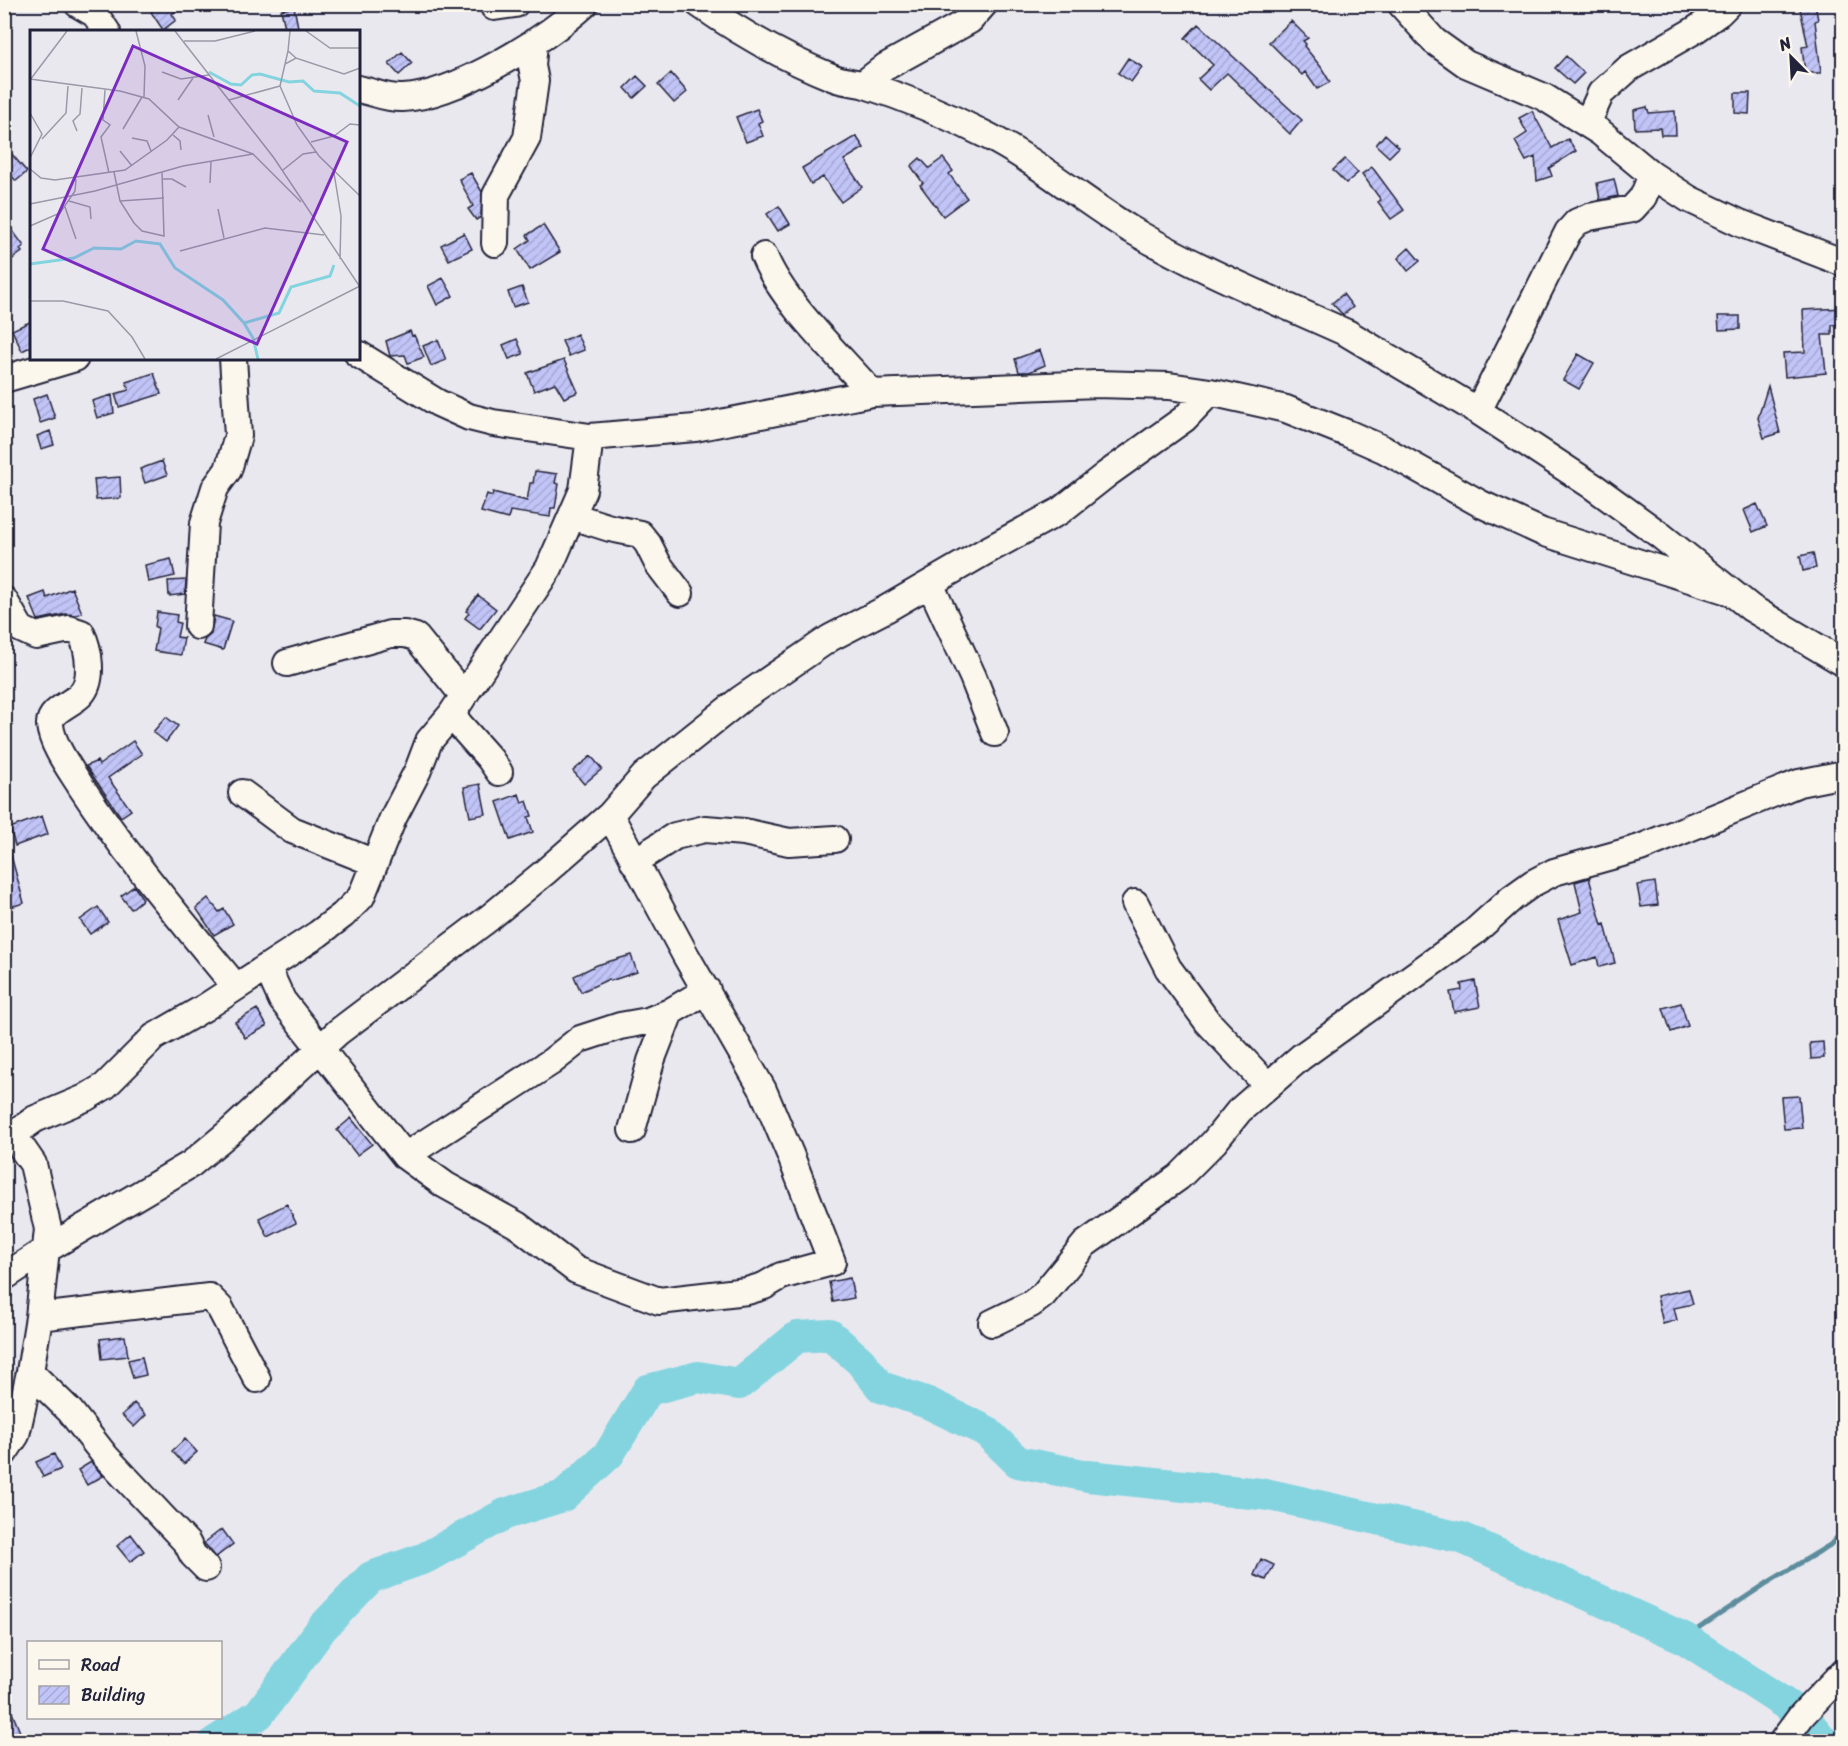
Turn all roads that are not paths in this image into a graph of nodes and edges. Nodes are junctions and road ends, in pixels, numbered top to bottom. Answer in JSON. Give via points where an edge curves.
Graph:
{"nodes":[{"id":1,"x":78,"y":4,"type":"edge"},
{"id":2,"x":585,"y":4,"type":"edge"},
{"id":3,"x":699,"y":4,"type":"edge"},
{"id":4,"x":984,"y":4,"type":"edge"},
{"id":5,"x":1401,"y":4,"type":"edge"},
{"id":6,"x":1728,"y":4,"type":"edge"},
{"id":7,"x":106,"y":30,"type":"edge"},
{"id":8,"x":534,"y":42,"type":"junction"},
{"id":9,"x":862,"y":84,"type":"junction"},
{"id":10,"x":360,"y":90,"type":"edge"},
{"id":11,"x":1587,"y":124,"type":"junction"},
{"id":12,"x":1652,"y":175,"type":"junction"},
{"id":13,"x":495,"y":243,"type":"dead end"},
{"id":14,"x":764,"y":256,"type":"dead end"},
{"id":15,"x":1844,"y":263,"type":"edge"},
{"id":16,"x":360,"y":355,"type":"edge"},
{"id":17,"x":68,"y":360,"type":"edge"},
{"id":18,"x":233,"y":360,"type":"edge"},
{"id":19,"x":4,"y":379,"type":"edge"},
{"id":20,"x":1210,"y":392,"type":"junction"},
{"id":21,"x":872,"y":393,"type":"junction"},
{"id":22,"x":1478,"y":411,"type":"junction"},
{"id":23,"x":590,"y":437,"type":"junction"},
{"id":24,"x":572,"y":516,"type":"junction"},
{"id":25,"x":930,"y":584,"type":"junction"},
{"id":26,"x":1728,"y":591,"type":"junction"},
{"id":27,"x":680,"y":593,"type":"dead end"},
{"id":28,"x":4,"y":600,"type":"edge"},
{"id":29,"x":198,"y":626,"type":"dead end"},
{"id":30,"x":288,"y":663,"type":"dead end"},
{"id":31,"x":1844,"y":663,"type":"edge"},
{"id":32,"x":457,"y":706,"type":"junction"},
{"id":33,"x":995,"y":733,"type":"dead end"},
{"id":34,"x":499,"y":772,"type":"dead end"},
{"id":35,"x":1844,"y":774,"type":"edge"},
{"id":36,"x":242,"y":794,"type":"dead end"},
{"id":37,"x":610,"y":815,"type":"junction"},
{"id":38,"x":835,"y":839,"type":"dead end"},
{"id":39,"x":634,"y":862,"type":"junction"},
{"id":40,"x":375,"y":863,"type":"junction"},
{"id":41,"x":1135,"y":903,"type":"dead end"},
{"id":42,"x":267,"y":967,"type":"junction"},
{"id":43,"x":236,"y":987,"type":"junction"},
{"id":44,"x":706,"y":990,"type":"junction"},
{"id":45,"x":670,"y":1012,"type":"junction"},
{"id":46,"x":321,"y":1048,"type":"junction"},
{"id":47,"x":1267,"y":1086,"type":"junction"},
{"id":48,"x":632,"y":1130,"type":"dead end"},
{"id":49,"x":9,"y":1138,"type":"edge"},
{"id":50,"x":405,"y":1156,"type":"junction"},
{"id":51,"x":47,"y":1250,"type":"junction"},
{"id":52,"x":4,"y":1277,"type":"edge"},
{"id":53,"x":39,"y":1317,"type":"junction"},
{"id":54,"x":992,"y":1323,"type":"dead end"},
{"id":55,"x":30,"y":1372,"type":"junction"},
{"id":56,"x":257,"y":1379,"type":"dead end"},
{"id":57,"x":4,"y":1453,"type":"edge"},
{"id":58,"x":206,"y":1568,"type":"dead end"},
{"id":59,"x":1844,"y":1671,"type":"edge"},
{"id":60,"x":1782,"y":1742,"type":"edge"}],
"edges":[{"from":1,"to":7,"type":"street","via":[[95,14]]},
{"from":2,"to":8,"type":"street"},
{"from":3,"to":9,"type":"street","via":[[790,60],[837,80]]},
{"from":4,"to":9,"type":"street","via":[[970,20]]},
{"from":5,"to":11,"type":"street","via":[[1434,41],[1466,64],[1544,97]]},
{"from":6,"to":11,"type":"street","via":[[1695,30],[1629,68],[1600,93]]},
{"from":8,"to":10,"type":"street","via":[[487,71],[450,87],[406,98],[387,98]]},
{"from":8,"to":13,"type":"street","via":[[532,66],[536,81],[527,138],[496,195]]},
{"from":9,"to":22,"type":"street","via":[[989,136],[1167,250],[1347,333]]},
{"from":11,"to":12,"type":"street"},
{"from":12,"to":15,"type":"street","via":[[1689,199],[1740,223]]},
{"from":12,"to":22,"type":"street","via":[[1643,197],[1632,210],[1588,218],[1577,222],[1568,232]]},
{"from":14,"to":21,"type":"street","via":[[793,304]]},
{"from":16,"to":23,"type":"street","via":[[438,403],[469,417]]},
{"from":17,"to":19,"type":"street"},
{"from":18,"to":29,"type":"street","via":[[238,436],[228,470],[215,488],[204,523]]},
{"from":20,"to":21,"type":"street","via":[[1169,386],[1097,384]]},
{"from":20,"to":25,"type":"street","via":[[1184,419],[1060,511]]},
{"from":20,"to":26,"type":"street","via":[[1286,409],[1349,434],[1542,532]]},
{"from":21,"to":23,"type":"street","via":[[695,428]]},
{"from":22,"to":26,"type":"street","via":[[1660,535]]},
{"from":23,"to":24,"type":"street","via":[[583,490]]},
{"from":24,"to":27,"type":"street","via":[[640,534]]},
{"from":24,"to":32,"type":"street","via":[[549,568]]},
{"from":25,"to":33,"type":"street"},
{"from":25,"to":37,"type":"street","via":[[830,638],[741,699],[644,776]]},
{"from":26,"to":31,"type":"street"},
{"from":28,"to":43,"type":"street","via":[[21,629],[28,633],[81,633],[86,643],[88,678],[83,693],[59,710],[50,725],[62,757],[147,880]]},
{"from":30,"to":32,"type":"street","via":[[390,634],[405,634],[416,637]]},
{"from":32,"to":34,"type":"street"},
{"from":32,"to":40,"type":"street","via":[[429,741]]},
{"from":35,"to":47,"type":"street","via":[[1798,783],[1640,848],[1554,872],[1533,883],[1473,933],[1321,1041]]},
{"from":36,"to":40,"type":"street","via":[[292,830]]},
{"from":37,"to":39,"type":"street"},
{"from":37,"to":46,"type":"street","via":[[489,918]]},
{"from":38,"to":39,"type":"street","via":[[789,842],[705,829],[675,836]]},
{"from":39,"to":44,"type":"street"},
{"from":40,"to":42,"type":"street","via":[[361,897],[343,915]]},
{"from":41,"to":47,"type":"street","via":[[1168,968],[1207,1021]]},
{"from":42,"to":43,"type":"street"},
{"from":42,"to":46,"type":"street","via":[[282,1000]]},
{"from":43,"to":49,"type":"street","via":[[154,1037],[105,1086],[35,1119]]},
{"from":44,"to":45,"type":"street"},
{"from":44,"to":50,"type":"street","via":[[763,1090],[832,1262],[781,1276],[747,1291],[659,1301],[576,1270],[517,1225],[445,1185]]},
{"from":45,"to":48,"type":"street","via":[[651,1061]]},
{"from":45,"to":50,"type":"street","via":[[580,1039],[551,1062]]},
{"from":46,"to":50,"type":"street"},
{"from":46,"to":51,"type":"street","via":[[191,1164]]},
{"from":47,"to":54,"type":"street","via":[[1179,1177],[1085,1244],[1031,1304]]},
{"from":49,"to":51,"type":"street","via":[[33,1164],[48,1229]]},
{"from":51,"to":52,"type":"street"},
{"from":51,"to":53,"type":"street"},
{"from":53,"to":55,"type":"street"},
{"from":53,"to":56,"type":"street","via":[[209,1297],[220,1308]]},
{"from":55,"to":57,"type":"street","via":[[16,1435]]},
{"from":55,"to":58,"type":"street","via":[[70,1411]]},
{"from":59,"to":60,"type":"street"}]}
